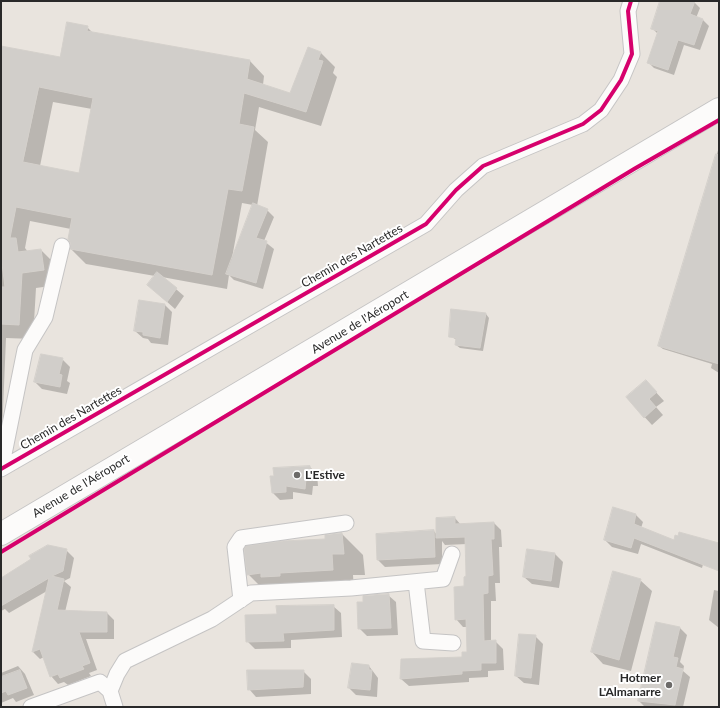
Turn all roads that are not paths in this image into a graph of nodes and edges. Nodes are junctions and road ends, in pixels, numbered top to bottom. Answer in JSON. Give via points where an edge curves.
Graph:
{"nodes":[{"id":1,"x":631,"y":1,"type":"edge"},
{"id":2,"x":719,"y":109,"type":"edge"},
{"id":3,"x":62,"y":246,"type":"dead end"},
{"id":4,"x":1,"y":469,"type":"edge"},
{"id":5,"x":346,"y":523,"type":"dead end"},
{"id":6,"x":1,"y":534,"type":"edge"},
{"id":7,"x":452,"y":554,"type":"dead end"},
{"id":8,"x":416,"y":582,"type":"junction"},
{"id":9,"x":241,"y":600,"type":"junction"},
{"id":10,"x":453,"y":643,"type":"dead end"},
{"id":11,"x":110,"y":691,"type":"junction"},
{"id":12,"x":31,"y":707,"type":"edge"},
{"id":13,"x":115,"y":707,"type":"edge"}],
"edges":[{"from":1,"to":4,"type":"street","name":"Chemin des Nartettes","via":[[628,11],[632,54],[620,80],[601,110],[583,124],[483,166],[456,190],[426,224]]},
{"from":2,"to":6,"type":"main road","name":"Avenue de l'Aéroport"},
{"from":3,"to":4,"type":"street","via":[[45,317],[25,350]]},
{"from":5,"to":9,"type":"street","via":[[241,538],[235,547]]},
{"from":7,"to":8,"type":"street","via":[[443,579]]},
{"from":8,"to":9,"type":"street","via":[[251,593]]},
{"from":8,"to":10,"type":"street","via":[[423,640]]},
{"from":9,"to":11,"type":"street","via":[[212,619],[125,661]]},
{"from":11,"to":12,"type":"street","via":[[100,682]]},
{"from":11,"to":13,"type":"street"}]}
